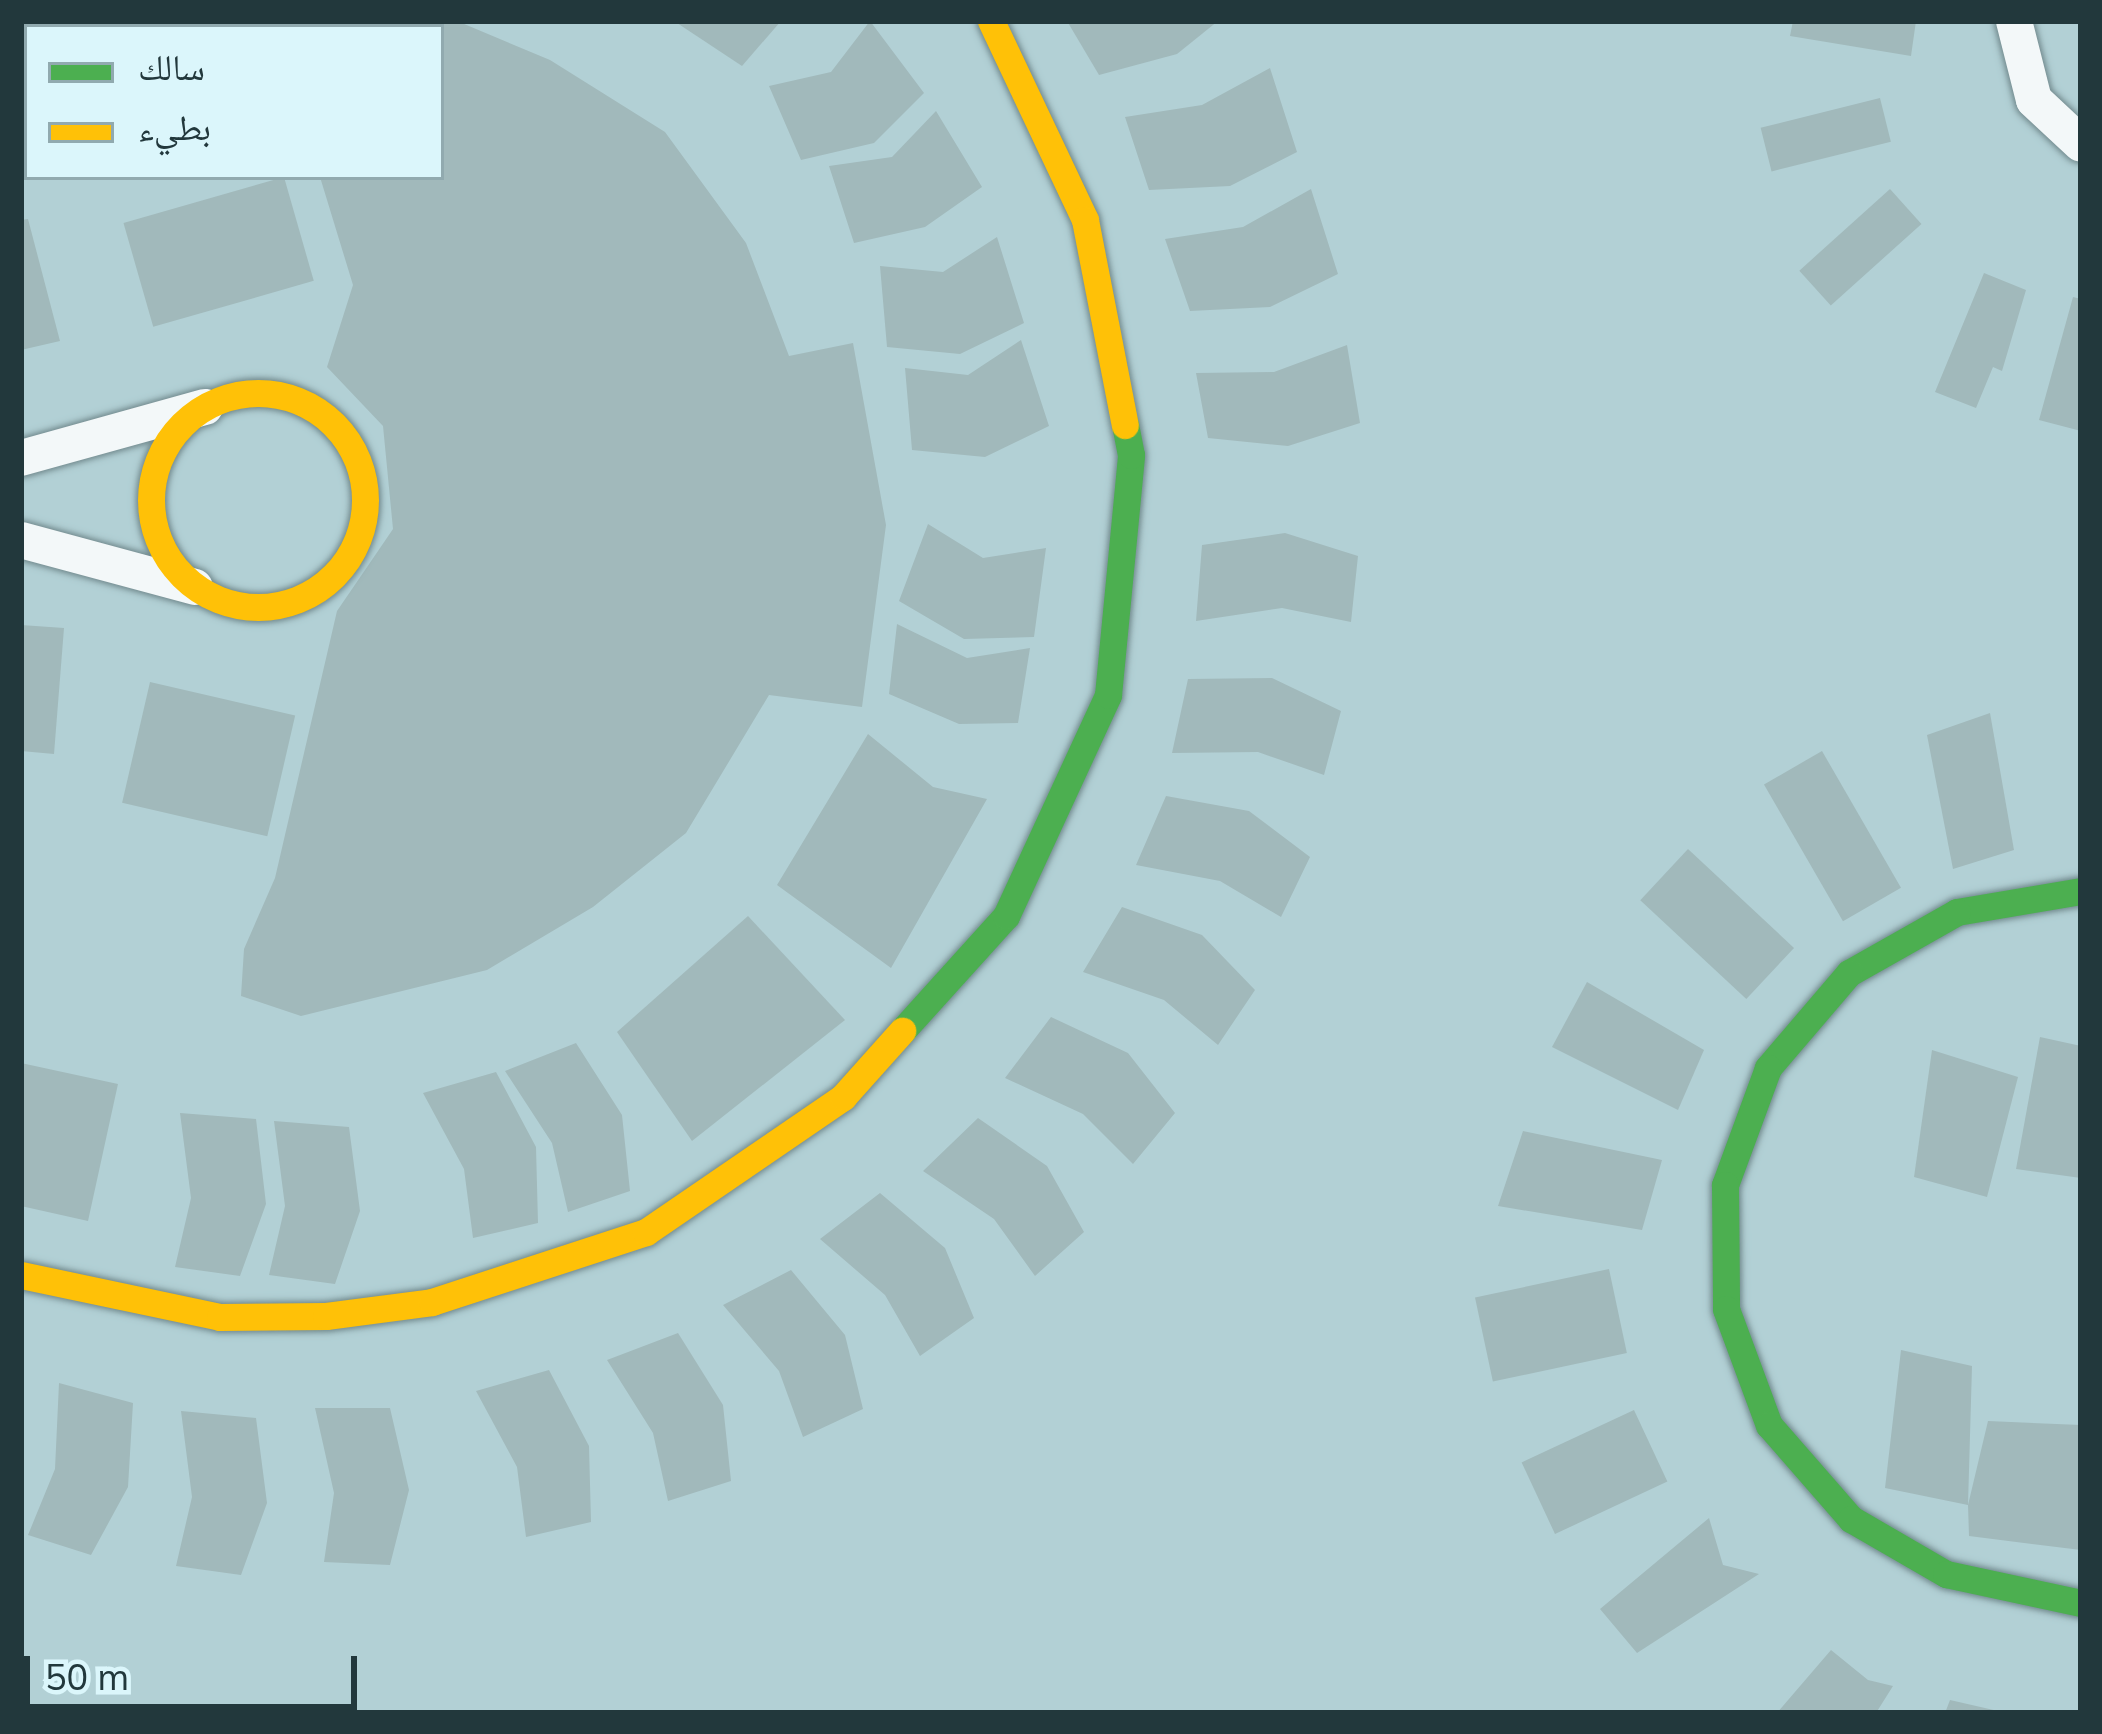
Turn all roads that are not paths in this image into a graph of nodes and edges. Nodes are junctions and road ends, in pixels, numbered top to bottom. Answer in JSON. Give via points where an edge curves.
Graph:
{"nodes":[{"id":1,"x":991,"y":21,"type":"edge"},
{"id":2,"x":2014,"y":21,"type":"edge"},
{"id":3,"x":2081,"y":144,"type":"edge"},
{"id":4,"x":205,"y":407,"type":"junction"},
{"id":5,"x":21,"y":458,"type":"edge"},
{"id":6,"x":21,"y":540,"type":"edge"},
{"id":7,"x":195,"y":587,"type":"junction"},
{"id":8,"x":2081,"y":891,"type":"edge"},
{"id":9,"x":21,"y":1275,"type":"edge"},
{"id":10,"x":2081,"y":1603,"type":"edge"}],
"edges":[{"from":1,"to":9,"type":"street","via":[[1084,220],[1131,454],[1108,695],[1006,916],[844,1097],[646,1232],[432,1302],[326,1316],[220,1318]]},
{"from":2,"to":3,"type":"street","via":[[2034,100]]},
{"from":4,"to":5,"type":"street"},
{"from":4,"to":7,"type":"street","via":[[167,444],[151,494],[162,547]]},
{"from":4,"to":7,"type":"street","via":[[257,392],[309,405],[349,440],[366,491],[356,544],[310,593],[245,606]]},
{"from":6,"to":7,"type":"street"},
{"from":8,"to":10,"type":"street","via":[[1957,911],[1849,973],[1768,1068],[1725,1185],[1726,1309],[1769,1425],[1850,1519],[1946,1574]]}]}
